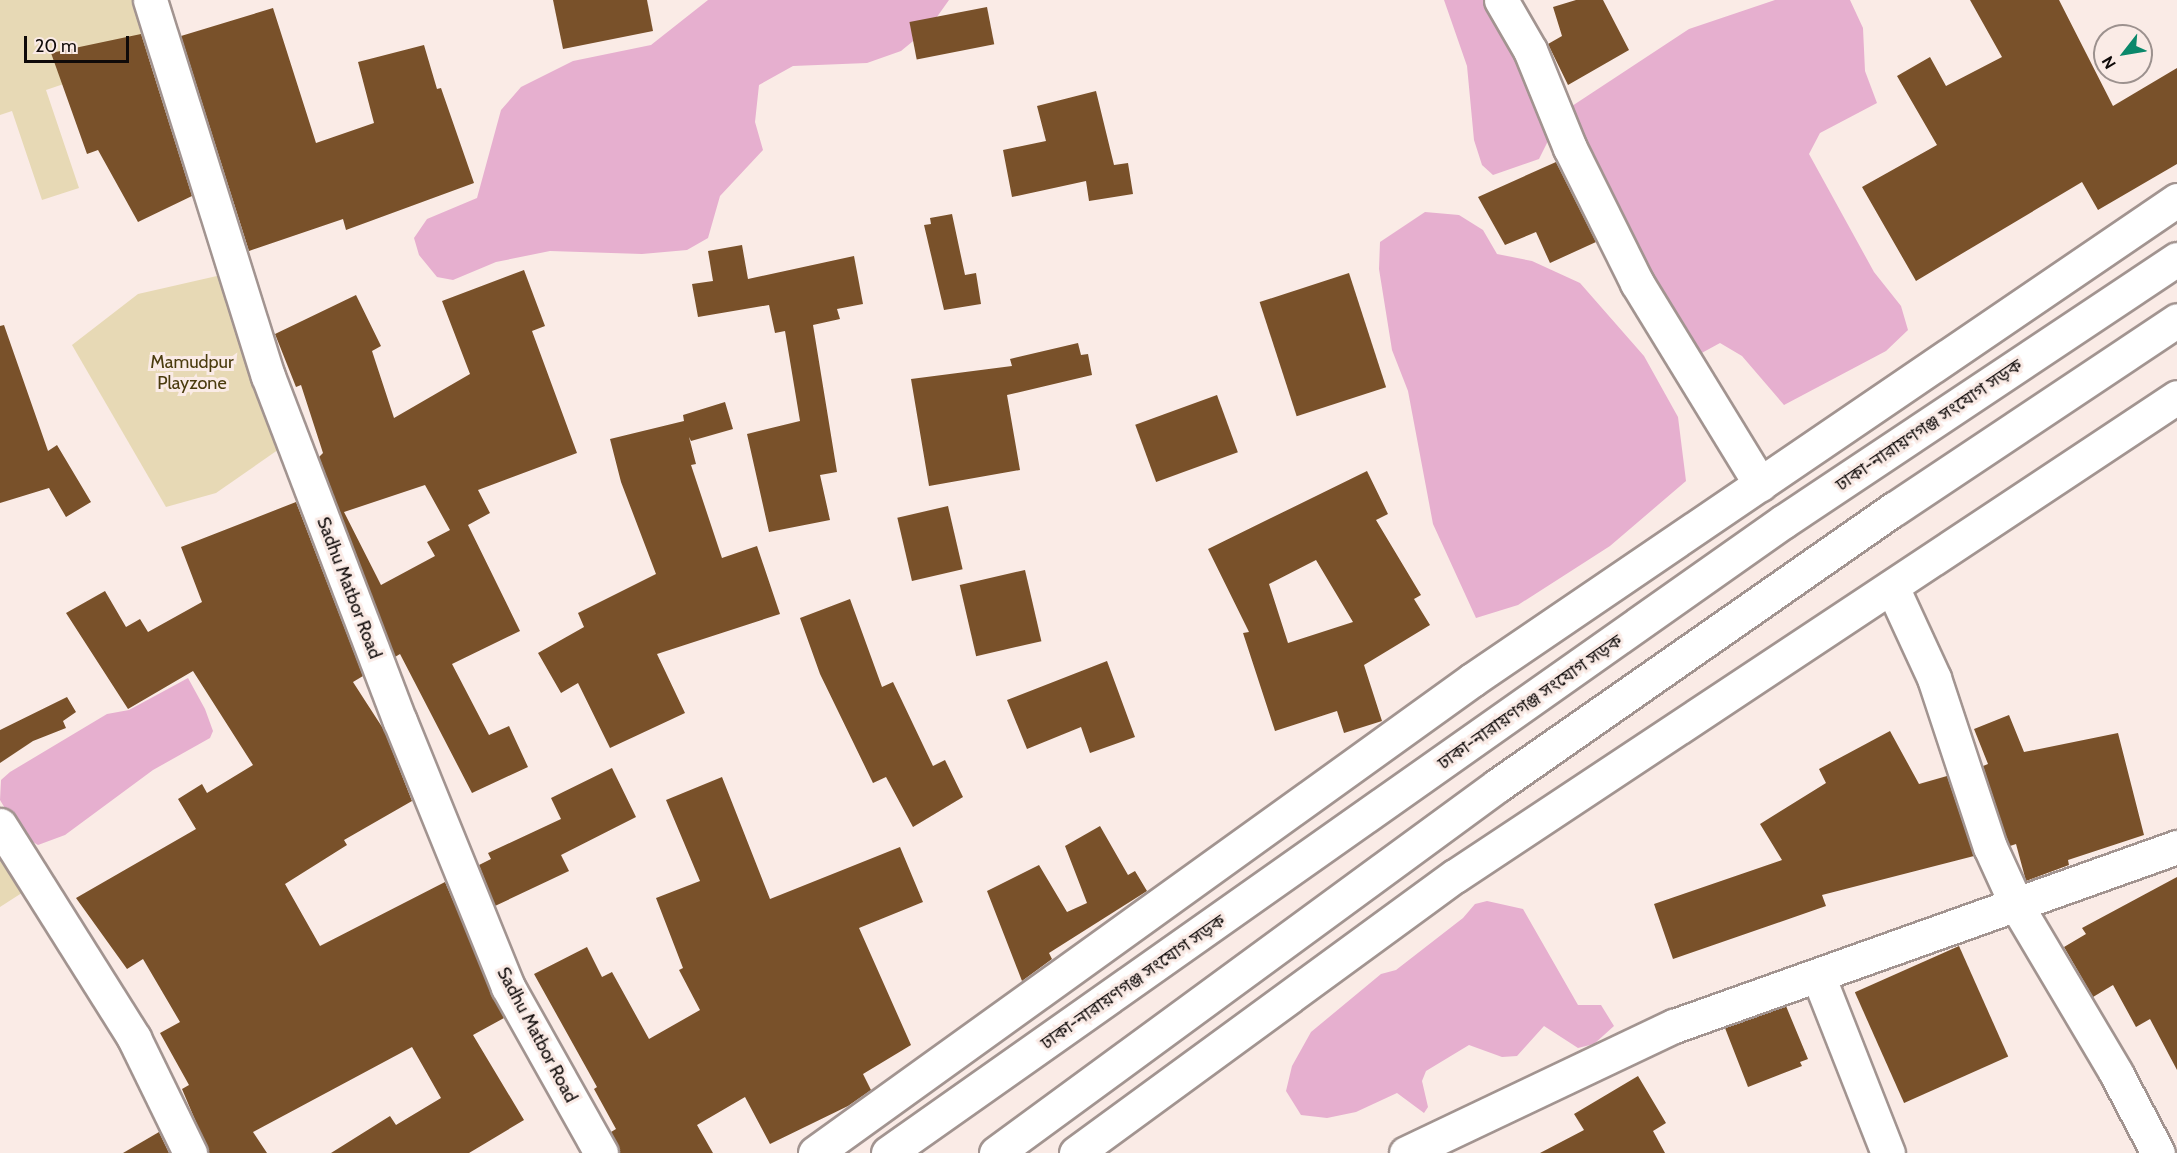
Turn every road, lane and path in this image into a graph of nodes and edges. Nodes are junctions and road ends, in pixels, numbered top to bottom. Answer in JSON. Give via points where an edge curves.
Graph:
{"nodes":[{"id":1,"x":150,"y":0,"type":"edge"},
{"id":2,"x":1501,"y":0,"type":"edge"},
{"id":3,"x":2177,"y":200,"type":"edge"},
{"id":4,"x":2177,"y":259,"type":"edge"},
{"id":5,"x":2177,"y":320,"type":"edge"},
{"id":6,"x":2177,"y":397,"type":"edge"},
{"id":7,"x":1760,"y":484,"type":"junction"},
{"id":8,"x":1892,"y":586,"type":"junction"},
{"id":9,"x":0,"y":825,"type":"edge"},
{"id":10,"x":2177,"y":847,"type":"edge"},
{"id":11,"x":2017,"y":906,"type":"junction"},
{"id":12,"x":1819,"y":978,"type":"junction"},
{"id":13,"x":190,"y":1153,"type":"edge"},
{"id":14,"x":601,"y":1153,"type":"edge"},
{"id":15,"x":815,"y":1153,"type":"edge"},
{"id":16,"x":888,"y":1153,"type":"edge"},
{"id":17,"x":996,"y":1153,"type":"edge"},
{"id":18,"x":1076,"y":1153,"type":"edge"},
{"id":19,"x":1406,"y":1153,"type":"edge"},
{"id":20,"x":1888,"y":1153,"type":"edge"},
{"id":21,"x":2158,"y":1153,"type":"edge"}],
"edges":[{"from":1,"to":14,"type":"street","name":"Sadhu Matbor Road","via":[[268,376],[395,710],[508,987]]},
{"from":2,"to":7,"type":"street","via":[[1530,50],[1570,148],[1636,283]]},
{"from":3,"to":7,"type":"street"},
{"from":4,"to":16,"type":"street","name":"ঢাকা-নারায়ণগঞ্জ সংযোগ সড়ক","via":[[1784,521]]},
{"from":5,"to":17,"type":"street","via":[[1894,509],[1498,785]]},
{"from":6,"to":8,"type":"street"},
{"from":7,"to":15,"type":"street","via":[[1472,680]]},
{"from":8,"to":11,"type":"street","via":[[1934,678],[1990,847]]},
{"from":8,"to":18,"type":"street","via":[[1455,876]]},
{"from":9,"to":13,"type":"street","via":[[134,1038]]},
{"from":10,"to":11,"type":"street"},
{"from":11,"to":12,"type":"street"},
{"from":11,"to":21,"type":"street","via":[[2116,1073]]},
{"from":12,"to":19,"type":"street","via":[[1674,1026]]},
{"from":12,"to":20,"type":"street"}]}
